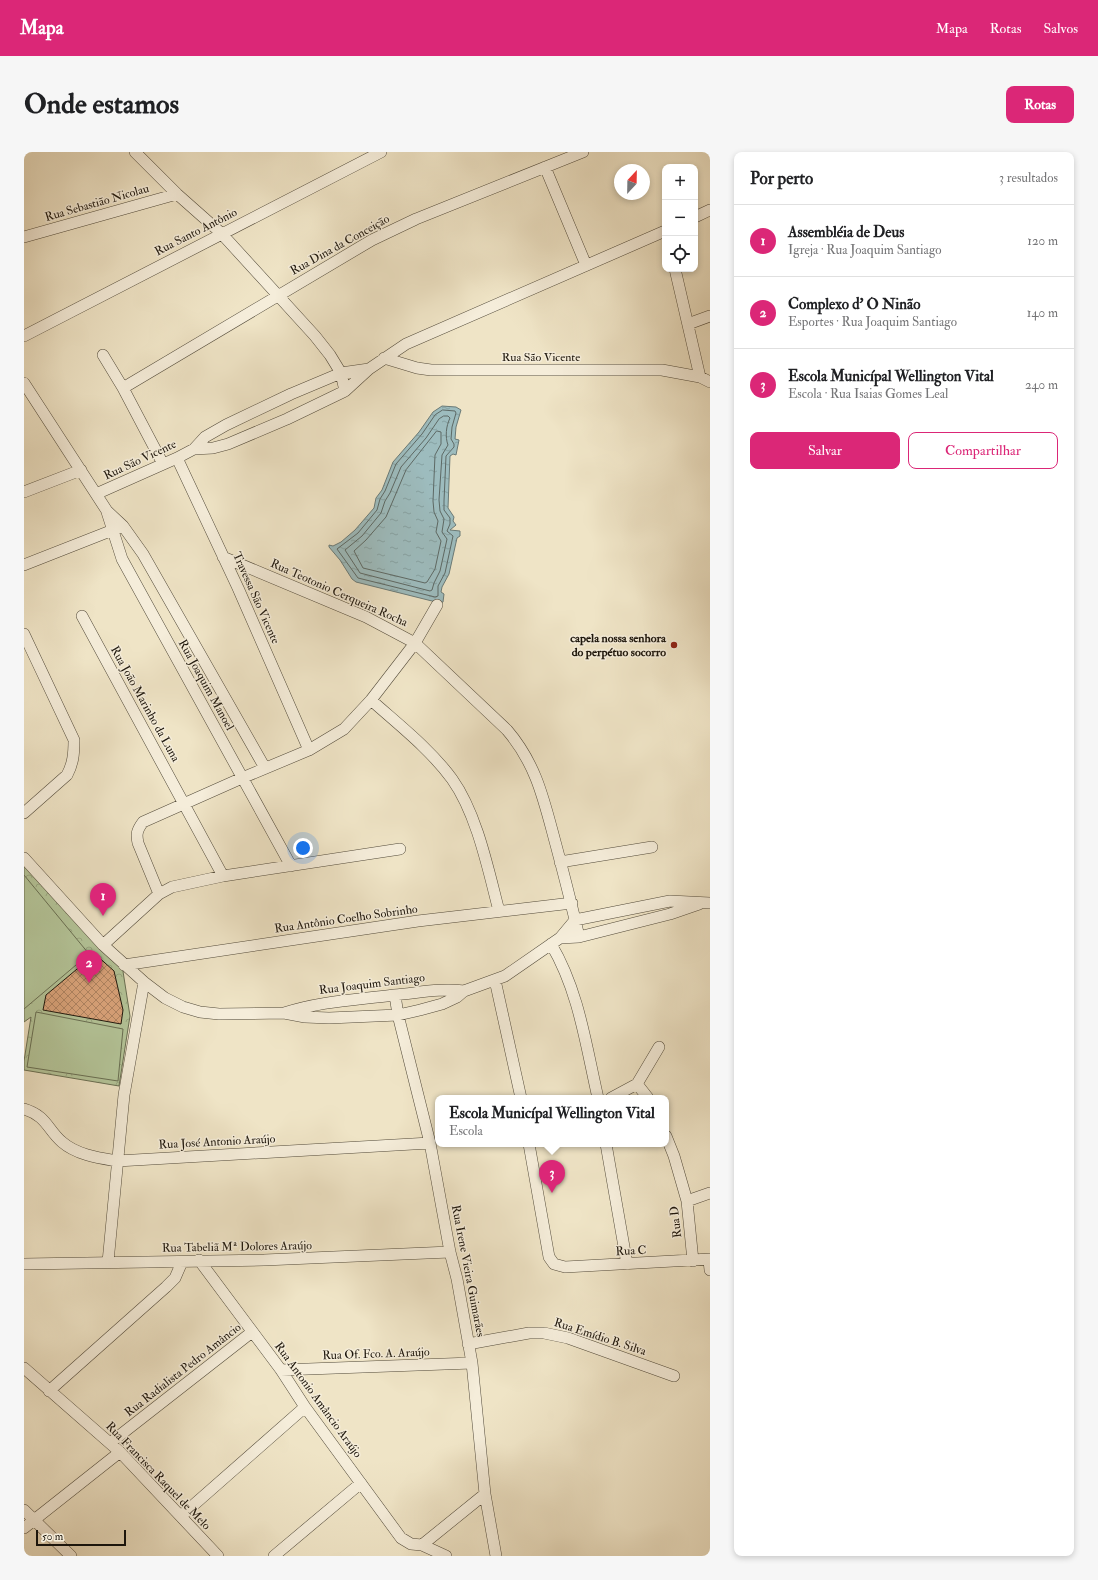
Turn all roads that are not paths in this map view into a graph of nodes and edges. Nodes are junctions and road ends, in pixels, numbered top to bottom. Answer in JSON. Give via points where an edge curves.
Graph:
{"nodes":[{"id":1,"x":135,"y":152,"type":"edge"},
{"id":2,"x":381,"y":152,"type":"edge"},
{"id":3,"x":583,"y":152,"type":"edge"},
{"id":4,"x":545,"y":167,"type":"junction"},
{"id":5,"x":177,"y":194,"type":"junction"},
{"id":6,"x":710,"y":210,"type":"edge"},
{"id":7,"x":698,"y":216,"type":"edge"},
{"id":8,"x":662,"y":231,"type":"edge"},
{"id":9,"x":221,"y":233,"type":"junction"},
{"id":10,"x":24,"y":237,"type":"edge"},
{"id":11,"x":586,"y":265,"type":"junction"},
{"id":12,"x":676,"y":272,"type":"edge"},
{"id":13,"x":278,"y":295,"type":"junction"},
{"id":14,"x":710,"y":316,"type":"edge"},
{"id":15,"x":688,"y":324,"type":"junction"},
{"id":16,"x":24,"y":336,"type":"edge"},
{"id":17,"x":103,"y":355,"type":"dead end"},
{"id":18,"x":384,"y":358,"type":"junction"},
{"id":19,"x":368,"y":369,"type":"junction"},
{"id":20,"x":341,"y":373,"type":"junction"},
{"id":21,"x":705,"y":380,"type":"edge"},
{"id":22,"x":24,"y":383,"type":"edge"},
{"id":23,"x":123,"y":388,"type":"junction"},
{"id":24,"x":346,"y":391,"type":"junction"},
{"id":25,"x":194,"y":448,"type":"junction"},
{"id":26,"x":177,"y":458,"type":"junction"},
{"id":27,"x":163,"y":464,"type":"junction"},
{"id":28,"x":80,"y":470,"type":"junction"},
{"id":29,"x":24,"y":492,"type":"edge"},
{"id":30,"x":96,"y":494,"type":"junction"},
{"id":31,"x":118,"y":528,"type":"junction"},
{"id":32,"x":223,"y":557,"type":"junction"},
{"id":33,"x":24,"y":565,"type":"edge"},
{"id":34,"x":437,"y":605,"type":"dead end"},
{"id":35,"x":82,"y":616,"type":"dead end"},
{"id":36,"x":24,"y":634,"type":"edge"},
{"id":37,"x":415,"y":643,"type":"junction"},
{"id":38,"x":371,"y":700,"type":"junction"},
{"id":39,"x":309,"y":750,"type":"junction"},
{"id":40,"x":265,"y":768,"type":"junction"},
{"id":41,"x":242,"y":778,"type":"junction"},
{"id":42,"x":185,"y":803,"type":"junction"},
{"id":43,"x":24,"y":813,"type":"edge"},
{"id":44,"x":652,"y":847,"type":"dead end"},
{"id":45,"x":400,"y":849,"type":"dead end"},
{"id":46,"x":24,"y":858,"type":"edge"},
{"id":47,"x":560,"y":862,"type":"junction"},
{"id":48,"x":291,"y":866,"type":"junction"},
{"id":49,"x":223,"y":876,"type":"junction"},
{"id":50,"x":159,"y":894,"type":"junction"},
{"id":51,"x":572,"y":903,"type":"junction"},
{"id":52,"x":706,"y":903,"type":"edge"},
{"id":53,"x":498,"y":911,"type":"junction"},
{"id":54,"x":575,"y":920,"type":"junction"},
{"id":55,"x":579,"y":937,"type":"junction"},
{"id":56,"x":556,"y":941,"type":"junction"},
{"id":57,"x":103,"y":945,"type":"junction"},
{"id":58,"x":124,"y":965,"type":"junction"},
{"id":59,"x":494,"y":980,"type":"junction"},
{"id":60,"x":144,"y":982,"type":"junction"},
{"id":61,"x":464,"y":991,"type":"junction"},
{"id":62,"x":395,"y":995,"type":"junction"},
{"id":63,"x":284,"y":1013,"type":"junction"},
{"id":64,"x":398,"y":1015,"type":"junction"},
{"id":65,"x":659,"y":1047,"type":"dead end"},
{"id":66,"x":637,"y":1084,"type":"junction"},
{"id":67,"x":520,"y":1095,"type":"edge"},
{"id":68,"x":597,"y":1095,"type":"edge"},
{"id":69,"x":617,"y":1095,"type":"edge"},
{"id":70,"x":646,"y":1095,"type":"edge"},
{"id":71,"x":24,"y":1108,"type":"edge"},
{"id":72,"x":430,"y":1143,"type":"junction"},
{"id":73,"x":669,"y":1144,"type":"edge"},
{"id":74,"x":530,"y":1147,"type":"edge"},
{"id":75,"x":607,"y":1147,"type":"edge"},
{"id":76,"x":117,"y":1161,"type":"junction"},
{"id":77,"x":710,"y":1193,"type":"edge"},
{"id":78,"x":687,"y":1201,"type":"junction"},
{"id":79,"x":450,"y":1252,"type":"junction"},
{"id":80,"x":199,"y":1260,"type":"junction"},
{"id":81,"x":693,"y":1261,"type":"junction"},
{"id":82,"x":108,"y":1262,"type":"junction"},
{"id":83,"x":182,"y":1262,"type":"junction"},
{"id":84,"x":710,"y":1263,"type":"edge"},
{"id":85,"x":24,"y":1264,"type":"edge"},
{"id":86,"x":627,"y":1264,"type":"junction"},
{"id":87,"x":252,"y":1332,"type":"junction"},
{"id":88,"x":468,"y":1344,"type":"junction"},
{"id":89,"x":472,"y":1363,"type":"junction"},
{"id":90,"x":24,"y":1368,"type":"edge"},
{"id":91,"x":281,"y":1370,"type":"junction"},
{"id":92,"x":674,"y":1376,"type":"dead end"},
{"id":93,"x":49,"y":1391,"type":"junction"},
{"id":94,"x":305,"y":1406,"type":"junction"},
{"id":95,"x":110,"y":1443,"type":"junction"},
{"id":96,"x":120,"y":1452,"type":"junction"},
{"id":97,"x":361,"y":1483,"type":"junction"},
{"id":98,"x":485,"y":1494,"type":"junction"},
{"id":99,"x":24,"y":1510,"type":"edge"},
{"id":100,"x":181,"y":1516,"type":"junction"},
{"id":101,"x":34,"y":1519,"type":"junction"},
{"id":102,"x":24,"y":1528,"type":"edge"},
{"id":103,"x":422,"y":1545,"type":"junction"},
{"id":104,"x":71,"y":1556,"type":"edge"},
{"id":105,"x":218,"y":1556,"type":"edge"},
{"id":106,"x":274,"y":1556,"type":"edge"},
{"id":107,"x":446,"y":1556,"type":"edge"},
{"id":108,"x":496,"y":1556,"type":"edge"}],
"edges":[{"from":1,"to":5,"type":"street"},
{"from":2,"to":9,"type":"street","name":"Rua Santo Antônio"},
{"from":3,"to":4,"type":"street","name":"Rua Dina da Conceição"},
{"from":4,"to":11,"type":"street"},
{"from":4,"to":13,"type":"street","name":"Rua Dina da Conceição","via":[[378,237]]},
{"from":5,"to":9,"type":"street"},
{"from":5,"to":10,"type":"street","name":"Rua Sebastião Nicolau"},
{"from":6,"to":7,"type":"street"},
{"from":8,"to":11,"type":"street","name":"Rua São Vicente"},
{"from":9,"to":13,"type":"street"},
{"from":9,"to":16,"type":"street","name":"Rua Santo Antônio"},
{"from":11,"to":18,"type":"street","name":"Rua São Vicente","via":[[406,344]]},
{"from":12,"to":15,"type":"street"},
{"from":13,"to":20,"type":"street","via":[[325,348]]},
{"from":13,"to":23,"type":"street","name":"Rua Dina da Conceição"},
{"from":14,"to":15,"type":"street"},
{"from":15,"to":21,"type":"street"},
{"from":17,"to":23,"type":"street"},
{"from":18,"to":19,"type":"street","name":"Rua São Vicente"},
{"from":18,"to":21,"type":"street","name":"Rua São Vicente","via":[[431,370],[662,370]]},
{"from":19,"to":20,"type":"street","name":"Rua São Vicente"},
{"from":19,"to":24,"type":"street","name":"Rua São Vicente"},
{"from":20,"to":24,"type":"street"},
{"from":20,"to":25,"type":"street","name":"Rua São Vicente","via":[[226,425]]},
{"from":22,"to":28,"type":"street","name":"Rua Joaquim Manoel"},
{"from":23,"to":27,"type":"street"},
{"from":24,"to":25,"type":"street","name":"Rua São Vicente","via":[[228,444],[213,448]]},
{"from":25,"to":26,"type":"street","name":"Rua São Vicente"},
{"from":26,"to":27,"type":"street","name":"Rua São Vicente"},
{"from":26,"to":32,"type":"street","name":"Travessa São Vicente"},
{"from":27,"to":30,"type":"street","name":"Rua São Vicente"},
{"from":28,"to":29,"type":"street"},
{"from":28,"to":30,"type":"street","name":"Rua Joaquim Manoel"},
{"from":30,"to":31,"type":"street","name":"Rua Joaquim Manoel"},
{"from":31,"to":33,"type":"street"},
{"from":31,"to":40,"type":"street","name":"Rua Joaquim Manoel","via":[[143,554]]},
{"from":31,"to":41,"type":"street","name":"Rua Joaquim Manoel","via":[[122,559]]},
{"from":32,"to":37,"type":"street","name":"Rua Teotonio Cerqueira Rocha","via":[[366,617]]},
{"from":32,"to":39,"type":"street","name":"Travessa São Vicente"},
{"from":34,"to":37,"type":"street"},
{"from":35,"to":42,"type":"street","name":"Rua João Marinho da Luna"},
{"from":36,"to":43,"type":"street","via":[[74,740],[71,768],[66,776]]},
{"from":37,"to":38,"type":"street"},
{"from":37,"to":47,"type":"street","name":"Rua Teotonio Cerqueira Rocha","via":[[519,744],[534,772]]},
{"from":38,"to":39,"type":"street","via":[[344,729]]},
{"from":38,"to":53,"type":"street","via":[[409,734],[452,779],[466,804],[482,847]]},
{"from":39,"to":40,"type":"street"},
{"from":40,"to":41,"type":"street"},
{"from":41,"to":42,"type":"street"},
{"from":41,"to":48,"type":"street","name":"Rua Joaquim Manoel"},
{"from":42,"to":49,"type":"street","name":"Rua João Marinho da Luna"},
{"from":42,"to":50,"type":"street","via":[[143,822],[136,835]]},
{"from":44,"to":47,"type":"street"},
{"from":45,"to":48,"type":"street"},
{"from":46,"to":57,"type":"street","name":"Rua Joaquim Santiago"},
{"from":47,"to":51,"type":"street","name":"Rua Teotonio Cerqueira Rocha"},
{"from":48,"to":49,"type":"street"},
{"from":49,"to":50,"type":"street","via":[[172,887]]},
{"from":50,"to":57,"type":"street"},
{"from":51,"to":53,"type":"street","name":"Rua Antônio Coelho Sobrinho"},
{"from":51,"to":54,"type":"street","name":"Rua Teotonio Cerqueira Rocha"},
{"from":52,"to":54,"type":"street","via":[[664,902]]},
{"from":52,"to":55,"type":"street"},
{"from":53,"to":58,"type":"street","name":"Rua Antônio Coelho Sobrinho"},
{"from":54,"to":55,"type":"street","name":"Rua Teotonio Cerqueira Rocha"},
{"from":54,"to":56,"type":"street","name":"Rua Joaquim Santiago"},
{"from":55,"to":56,"type":"street"},
{"from":56,"to":59,"type":"street","name":"Rua Joaquim Santiago","via":[[513,971]]},
{"from":56,"to":68,"type":"street","via":[[580,1017]]},
{"from":57,"to":58,"type":"street","name":"Rua Joaquim Santiago"},
{"from":58,"to":60,"type":"street","name":"Rua Joaquim Santiago"},
{"from":59,"to":61,"type":"street","name":"Rua Joaquim Santiago"},
{"from":59,"to":67,"type":"street"},
{"from":60,"to":63,"type":"street","name":"Rua Joaquim Santiago","via":[[164,998],[200,1012]]},
{"from":60,"to":76,"type":"street","via":[[124,1096]]},
{"from":61,"to":62,"type":"street","name":"Rua Joaquim Santiago","via":[[435,990]]},
{"from":61,"to":64,"type":"street","name":"Rua Joaquim Santiago","via":[[442,1004]]},
{"from":62,"to":63,"type":"street","name":"Rua Joaquim Santiago","via":[[307,1005]]},
{"from":62,"to":64,"type":"street","name":"Rua Irene Vieira Guimarães"},
{"from":63,"to":64,"type":"street","name":"Rua Joaquim Santiago","via":[[329,1018]]},
{"from":64,"to":72,"type":"street","name":"Rua Irene Vieira Guimarães"},
{"from":65,"to":66,"type":"street"},
{"from":66,"to":69,"type":"street"},
{"from":66,"to":70,"type":"street"},
{"from":71,"to":76,"type":"street","name":"Rua José Antonio Araújo","via":[[39,1116],[69,1148]]},
{"from":72,"to":76,"type":"street","name":"Rua José Antonio Araújo"},
{"from":72,"to":79,"type":"street","name":"Rua Irene Vieira Guimarães"},
{"from":73,"to":78,"type":"street","name":"Rua D"},
{"from":74,"to":86,"type":"street","name":"Rua C","via":[[549,1257],[554,1264],[565,1267]]},
{"from":75,"to":86,"type":"street"},
{"from":76,"to":82,"type":"street"},
{"from":77,"to":78,"type":"street"},
{"from":78,"to":81,"type":"street","name":"Rua D"},
{"from":79,"to":80,"type":"street","name":"Rua Tabeliã Mª Dolores Araújo","via":[[272,1260]]},
{"from":79,"to":88,"type":"street","name":"Rua Irene Vieira Guimarães","via":[[458,1279]]},
{"from":80,"to":83,"type":"street","name":"Rua Tabeliã Mª Dolores Araújo"},
{"from":80,"to":87,"type":"street","name":"Rua Antonio Amâncio Araújo"},
{"from":81,"to":84,"type":"street","name":"Rua C"},
{"from":81,"to":86,"type":"street","name":"Rua C"},
{"from":82,"to":83,"type":"street","name":"Rua Tabeliã Mª Dolores Araújo"},
{"from":82,"to":85,"type":"street","name":"Rua Tabeliã Mª Dolores Araújo"},
{"from":83,"to":93,"type":"street","via":[[175,1278],[166,1287]]},
{"from":87,"to":91,"type":"street","name":"Rua Antonio Amâncio Araújo"},
{"from":87,"to":95,"type":"street","name":"Rua Radialista Pedro Amâncio"},
{"from":88,"to":89,"type":"street","name":"Rua Irene Vieira Guimarães"},
{"from":88,"to":92,"type":"street","name":"Rua Emídio B. Silva","via":[[529,1333],[544,1333],[568,1338]]},
{"from":89,"to":91,"type":"street","name":"Rua Of. Fco. A. Araújo"},
{"from":89,"to":98,"type":"street","name":"Rua Irene Vieira Guimarães"},
{"from":90,"to":93,"type":"street","name":"Rua Francisca Raquel de Melo"},
{"from":91,"to":94,"type":"street","name":"Rua Antonio Amâncio Araújo"},
{"from":93,"to":95,"type":"street","name":"Rua Francisca Raquel de Melo"},
{"from":94,"to":97,"type":"street","name":"Rua Antonio Amâncio Araújo"},
{"from":94,"to":100,"type":"street"},
{"from":95,"to":96,"type":"street","name":"Rua Francisca Raquel de Melo"},
{"from":96,"to":100,"type":"street","name":"Rua Francisca Raquel de Melo"},
{"from":96,"to":101,"type":"street"},
{"from":97,"to":103,"type":"street","name":"Rua Antonio Amâncio Araújo","via":[[401,1538],[411,1544]]},
{"from":97,"to":106,"type":"street"},
{"from":98,"to":103,"type":"street"},
{"from":98,"to":108,"type":"street","name":"Rua Irene Vieira Guimarães"},
{"from":99,"to":101,"type":"street"},
{"from":100,"to":105,"type":"street","name":"Rua Francisca Raquel de Melo"},
{"from":101,"to":102,"type":"street"},
{"from":101,"to":104,"type":"street"},
{"from":103,"to":107,"type":"street","name":"Rua Antonio Amâncio Araújo"}]}
